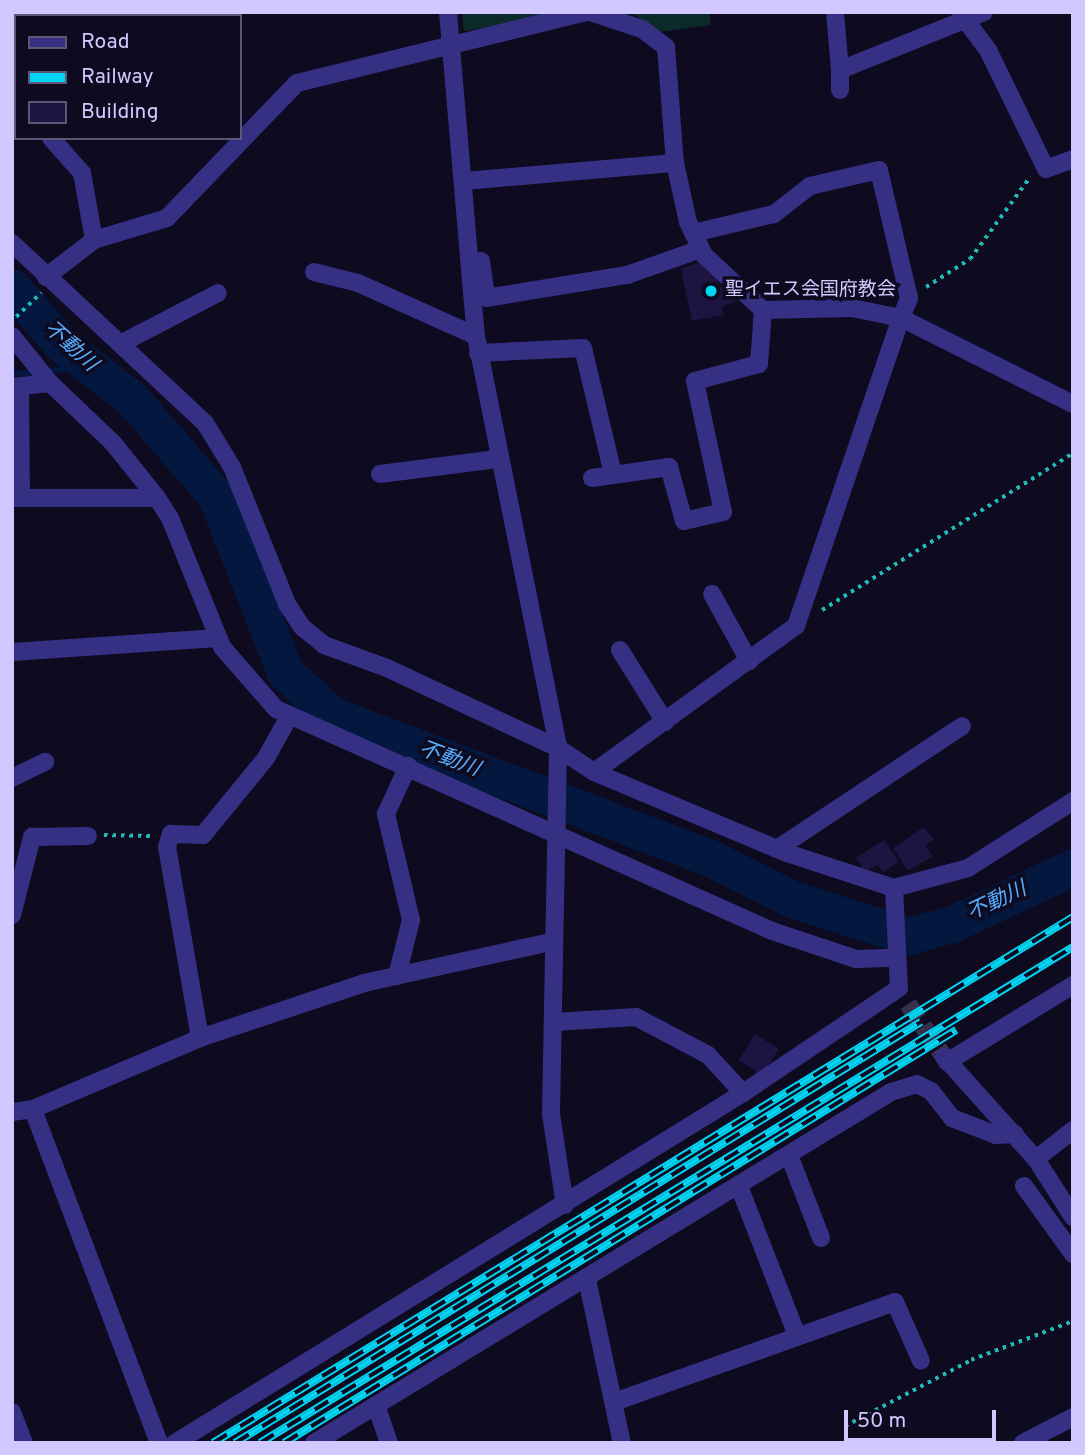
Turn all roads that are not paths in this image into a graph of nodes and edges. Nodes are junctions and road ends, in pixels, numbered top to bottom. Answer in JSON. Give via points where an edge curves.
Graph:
{"nodes":[{"id":1,"x":448,"y":12,"type":"edge"},
{"id":2,"x":585,"y":12,"type":"edge"},
{"id":3,"x":590,"y":12,"type":"edge"},
{"id":4,"x":835,"y":12,"type":"edge"},
{"id":5,"x":984,"y":12,"type":"edge"},
{"id":6,"x":963,"y":17,"type":"edge"},
{"id":7,"x":451,"y":46,"type":"junction"},
{"id":8,"x":840,"y":70,"type":"junction"},
{"id":9,"x":840,"y":90,"type":"dead end"},
{"id":10,"x":53,"y":140,"type":"edge"},
{"id":11,"x":1073,"y":159,"type":"edge"},
{"id":12,"x":675,"y":163,"type":"junction"},
{"id":13,"x":464,"y":181,"type":"junction"},
{"id":14,"x":94,"y":240,"type":"junction"},
{"id":15,"x":697,"y":241,"type":"junction"},
{"id":16,"x":12,"y":243,"type":"edge"},
{"id":17,"x":469,"y":247,"type":"junction"},
{"id":18,"x":314,"y":272,"type":"dead end"},
{"id":19,"x":45,"y":283,"type":"junction"},
{"id":20,"x":218,"y":293,"type":"dead end"},
{"id":21,"x":763,"y":310,"type":"junction"},
{"id":22,"x":901,"y":318,"type":"junction"},
{"id":23,"x":12,"y":336,"type":"edge"},
{"id":24,"x":122,"y":344,"type":"junction"},
{"id":25,"x":477,"y":345,"type":"junction"},
{"id":26,"x":50,"y":383,"type":"junction"},
{"id":27,"x":16,"y":387,"type":"edge"},
{"id":28,"x":1073,"y":404,"type":"edge"},
{"id":29,"x":497,"y":459,"type":"junction"},
{"id":30,"x":380,"y":474,"type":"dead end"},
{"id":31,"x":613,"y":474,"type":"junction"},
{"id":32,"x":592,"y":478,"type":"dead end"},
{"id":33,"x":17,"y":497,"type":"edge"},
{"id":34,"x":157,"y":498,"type":"junction"},
{"id":35,"x":712,"y":594,"type":"dead end"},
{"id":36,"x":218,"y":638,"type":"junction"},
{"id":37,"x":620,"y":650,"type":"dead end"},
{"id":38,"x":12,"y":652,"type":"edge"},
{"id":39,"x":749,"y":661,"type":"junction"},
{"id":40,"x":290,"y":715,"type":"junction"},
{"id":41,"x":665,"y":722,"type":"junction"},
{"id":42,"x":962,"y":726,"type":"dead end"},
{"id":43,"x":558,"y":748,"type":"junction"},
{"id":44,"x":45,"y":762,"type":"dead end"},
{"id":45,"x":408,"y":766,"type":"junction"},
{"id":46,"x":594,"y":772,"type":"junction"},
{"id":47,"x":12,"y":778,"type":"edge"},
{"id":48,"x":1073,"y":801,"type":"edge"},
{"id":49,"x":557,"y":832,"type":"junction"},
{"id":50,"x":88,"y":836,"type":"road end"},
{"id":51,"x":777,"y":849,"type":"junction"},
{"id":52,"x":894,"y":888,"type":"junction"},
{"id":53,"x":12,"y":915,"type":"edge"},
{"id":54,"x":550,"y":942,"type":"junction"},
{"id":55,"x":894,"y":958,"type":"junction"},
{"id":56,"x":397,"y":976,"type":"junction"},
{"id":57,"x":1073,"y":985,"type":"edge"},
{"id":58,"x":554,"y":1022,"type":"junction"},
{"id":59,"x":201,"y":1038,"type":"junction"},
{"id":60,"x":743,"y":1093,"type":"junction"},
{"id":61,"x":33,"y":1109,"type":"junction"},
{"id":62,"x":12,"y":1112,"type":"edge"},
{"id":63,"x":1073,"y":1130,"type":"edge"},
{"id":64,"x":1015,"y":1134,"type":"junction"},
{"id":65,"x":789,"y":1155,"type":"junction"},
{"id":66,"x":1036,"y":1159,"type":"junction"},
{"id":67,"x":739,"y":1186,"type":"junction"},
{"id":68,"x":1024,"y":1186,"type":"dead end"},
{"id":69,"x":565,"y":1205,"type":"junction"},
{"id":70,"x":1073,"y":1217,"type":"edge"},
{"id":71,"x":821,"y":1238,"type":"dead end"},
{"id":72,"x":1073,"y":1254,"type":"edge"},
{"id":73,"x":587,"y":1279,"type":"junction"},
{"id":74,"x":796,"y":1333,"type":"junction"},
{"id":75,"x":921,"y":1361,"type":"dead end"},
{"id":76,"x":617,"y":1401,"type":"junction"},
{"id":77,"x":376,"y":1405,"type":"junction"},
{"id":78,"x":12,"y":1412,"type":"edge"},
{"id":79,"x":1073,"y":1417,"type":"edge"},
{"id":80,"x":24,"y":1443,"type":"edge"},
{"id":81,"x":159,"y":1443,"type":"edge"},
{"id":82,"x":174,"y":1443,"type":"edge"},
{"id":83,"x":314,"y":1443,"type":"edge"},
{"id":84,"x":389,"y":1443,"type":"edge"},
{"id":85,"x":622,"y":1443,"type":"edge"},
{"id":86,"x":1023,"y":1443,"type":"edge"}],
"edges":[{"from":1,"to":7,"type":"street"},
{"from":2,"to":7,"type":"street"},
{"from":3,"to":12,"type":"street","via":[[642,29],[666,47]]},
{"from":4,"to":8,"type":"street"},
{"from":5,"to":6,"type":"street"},
{"from":6,"to":8,"type":"street"},
{"from":6,"to":11,"type":"street","via":[[988,50],[1046,169]]},
{"from":7,"to":13,"type":"street"},
{"from":7,"to":14,"type":"street","via":[[297,83],[167,218]]},
{"from":8,"to":9,"type":"street"},
{"from":10,"to":14,"type":"street","via":[[82,173]]},
{"from":12,"to":13,"type":"street"},
{"from":12,"to":15,"type":"street"},
{"from":13,"to":17,"type":"street"},
{"from":14,"to":19,"type":"street"},
{"from":15,"to":17,"type":"street","via":[[626,275],[486,298],[481,258]]},
{"from":15,"to":21,"type":"street"},
{"from":15,"to":22,"type":"street","via":[[774,214],[810,186],[879,170],[909,298]]},
{"from":16,"to":19,"type":"street"},
{"from":17,"to":25,"type":"street"},
{"from":18,"to":25,"type":"street","via":[[358,282]]},
{"from":19,"to":24,"type":"street"},
{"from":20,"to":24,"type":"street"},
{"from":21,"to":22,"type":"street","via":[[852,308]]},
{"from":21,"to":31,"type":"street","via":[[759,364],[695,382],[723,512],[684,521],[669,467]]},
{"from":22,"to":28,"type":"street"},
{"from":22,"to":39,"type":"street","via":[[796,626]]},
{"from":23,"to":26,"type":"street"},
{"from":24,"to":43,"type":"street","via":[[205,424],[232,467],[302,627],[324,645],[387,668]]},
{"from":25,"to":29,"type":"street"},
{"from":25,"to":31,"type":"street","via":[[583,348]]},
{"from":26,"to":27,"type":"street"},
{"from":26,"to":34,"type":"street","via":[[113,443]]},
{"from":27,"to":33,"type":"street"},
{"from":29,"to":30,"type":"street"},
{"from":29,"to":43,"type":"street"},
{"from":31,"to":32,"type":"street"},
{"from":33,"to":34,"type":"street"},
{"from":34,"to":36,"type":"street","via":[[170,519]]},
{"from":35,"to":39,"type":"street"},
{"from":36,"to":38,"type":"street"},
{"from":36,"to":40,"type":"street","via":[[252,686]]},
{"from":37,"to":41,"type":"street"},
{"from":39,"to":41,"type":"street"},
{"from":40,"to":45,"type":"street"},
{"from":40,"to":59,"type":"street","via":[[266,758],[203,835],[171,834],[163,842]]},
{"from":41,"to":46,"type":"street"},
{"from":42,"to":51,"type":"street"},
{"from":43,"to":46,"type":"street"},
{"from":43,"to":49,"type":"street"},
{"from":44,"to":47,"type":"street"},
{"from":45,"to":49,"type":"street"},
{"from":45,"to":56,"type":"street","via":[[386,814],[411,920]]},
{"from":46,"to":51,"type":"street"},
{"from":48,"to":52,"type":"street","via":[[968,868]]},
{"from":49,"to":54,"type":"street"},
{"from":49,"to":55,"type":"street","via":[[653,880],[823,950],[856,959]]},
{"from":50,"to":53,"type":"street","via":[[32,837]]},
{"from":51,"to":52,"type":"street"},
{"from":52,"to":55,"type":"street"},
{"from":54,"to":56,"type":"street"},
{"from":54,"to":58,"type":"street"},
{"from":55,"to":60,"type":"street","via":[[904,996]]},
{"from":56,"to":59,"type":"street"},
{"from":57,"to":64,"type":"street","via":[[946,1060]]},
{"from":58,"to":60,"type":"street","via":[[636,1017],[709,1055]]},
{"from":58,"to":69,"type":"street","via":[[551,1114]]},
{"from":59,"to":61,"type":"street"},
{"from":60,"to":69,"type":"street"},
{"from":61,"to":62,"type":"street"},
{"from":61,"to":81,"type":"street"},
{"from":63,"to":66,"type":"street"},
{"from":64,"to":65,"type":"street","via":[[996,1135],[952,1118],[931,1091],[917,1084],[891,1092]]},
{"from":64,"to":66,"type":"street"},
{"from":65,"to":67,"type":"street"},
{"from":65,"to":71,"type":"street"},
{"from":66,"to":70,"type":"street"},
{"from":67,"to":73,"type":"street"},
{"from":67,"to":74,"type":"street"},
{"from":68,"to":72,"type":"street"},
{"from":69,"to":82,"type":"street"},
{"from":73,"to":76,"type":"street"},
{"from":73,"to":77,"type":"street"},
{"from":74,"to":75,"type":"street","via":[[895,1302]]},
{"from":74,"to":76,"type":"street"},
{"from":76,"to":85,"type":"street"},
{"from":77,"to":83,"type":"street"},
{"from":77,"to":84,"type":"street"},
{"from":78,"to":80,"type":"street"},
{"from":79,"to":86,"type":"street"}]}
